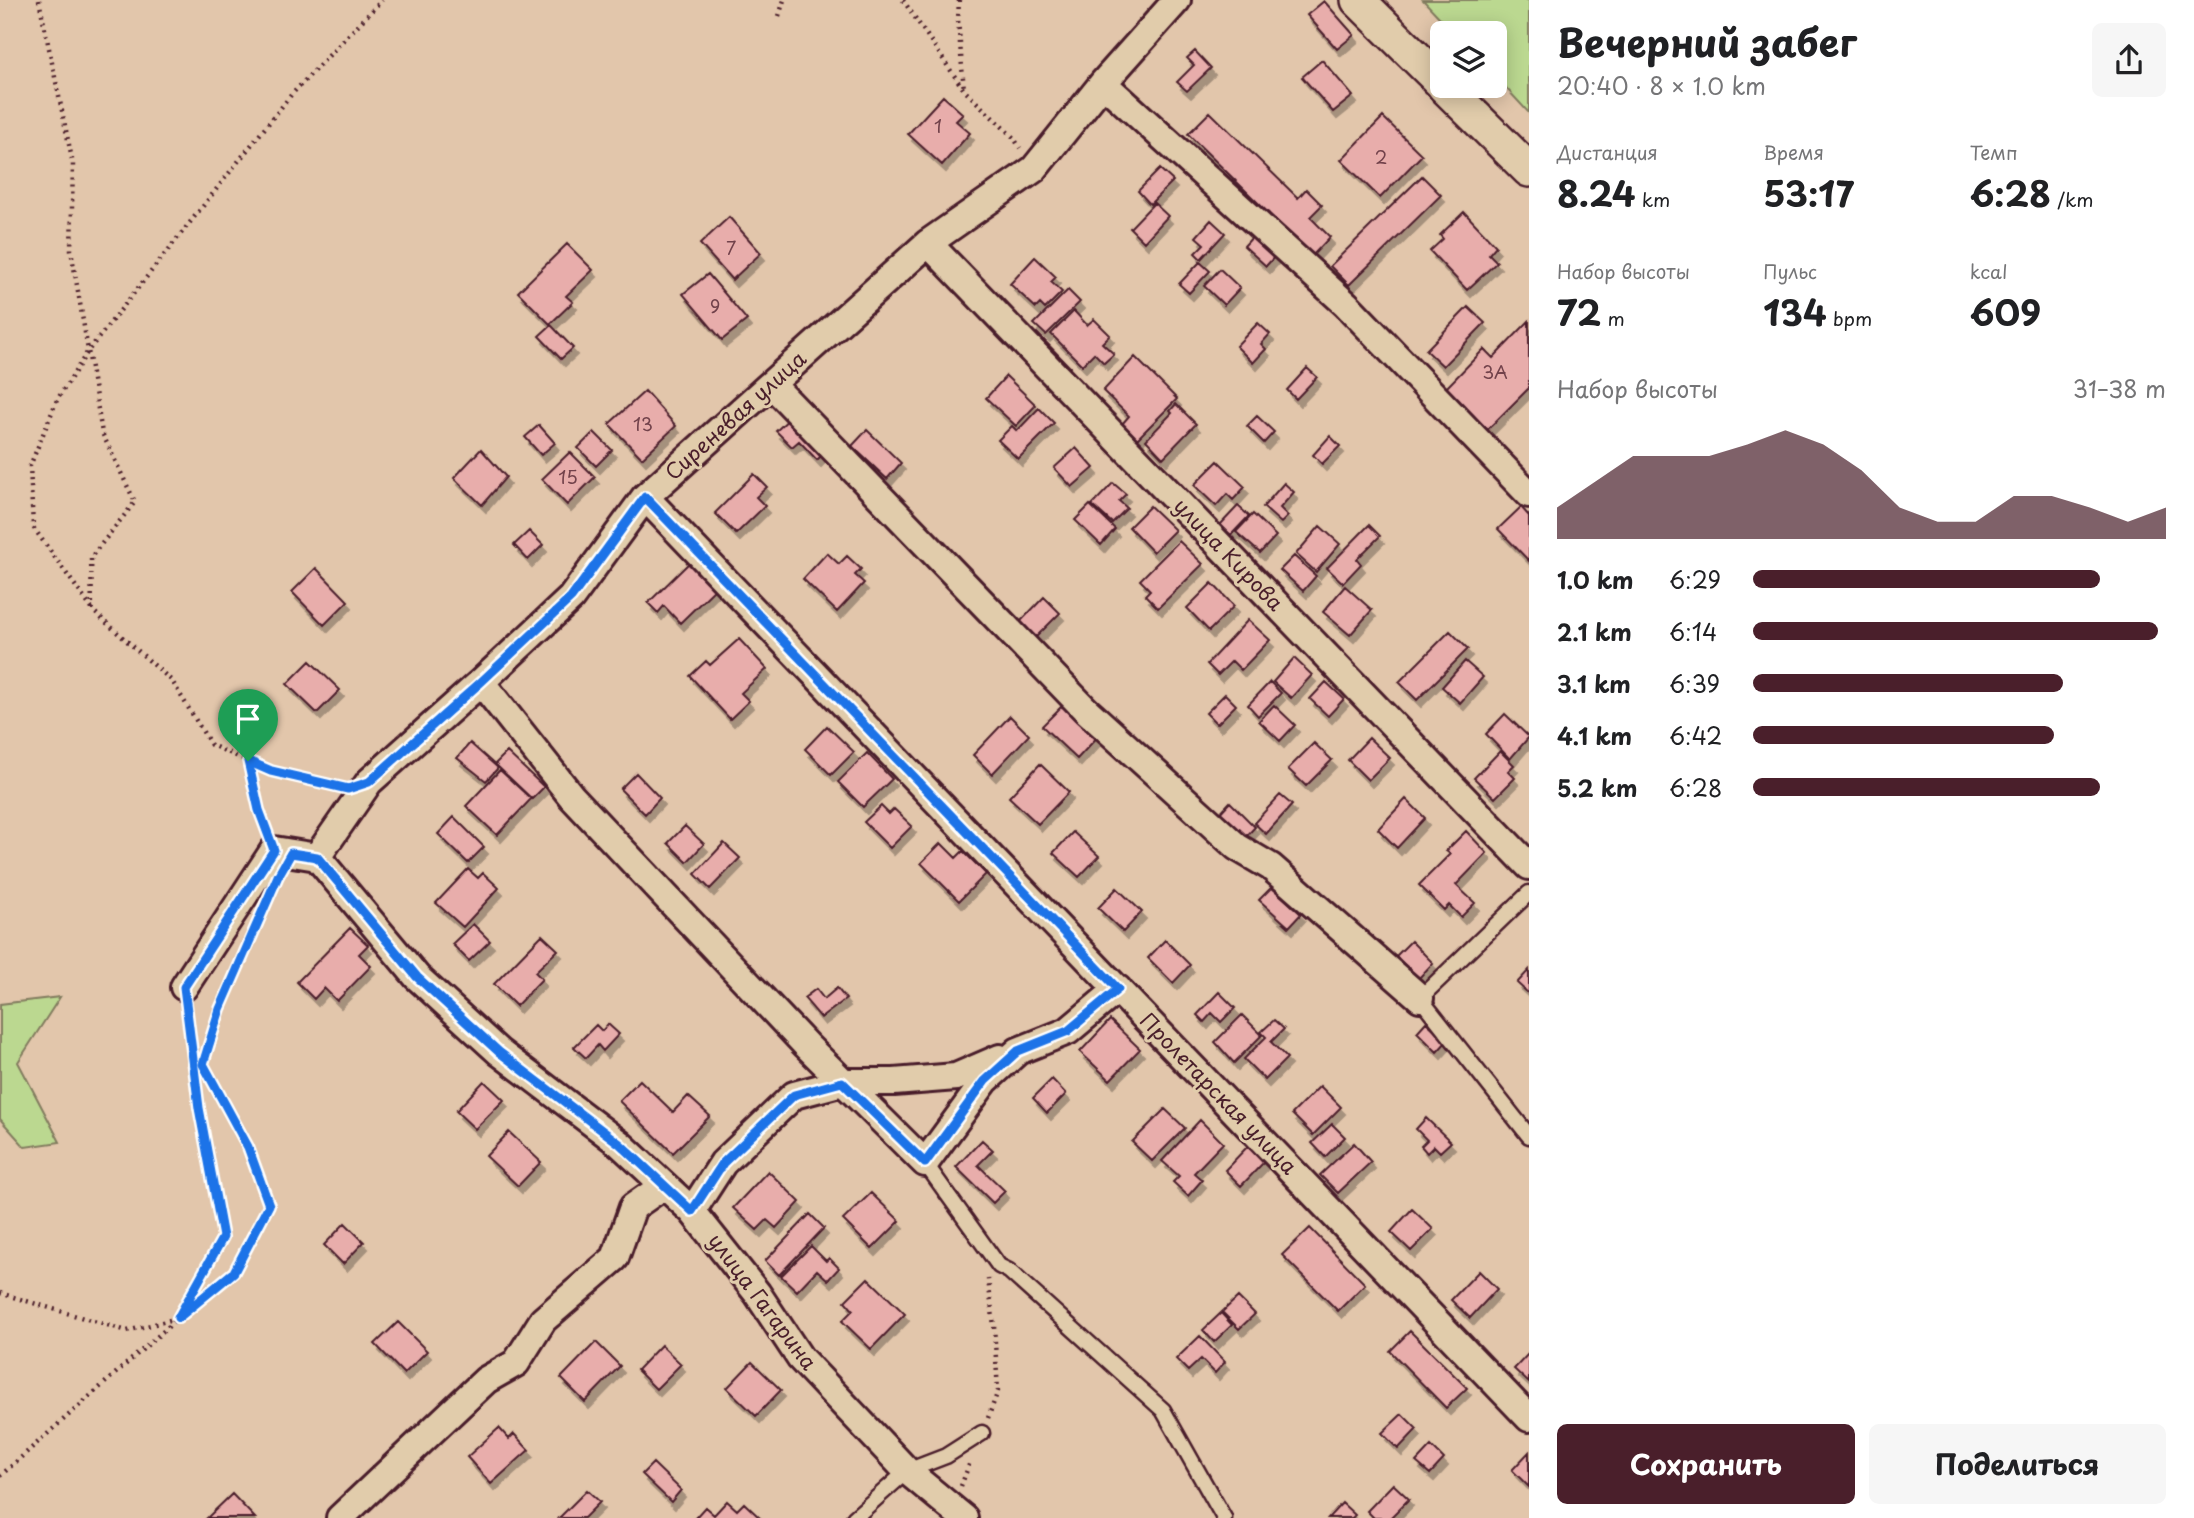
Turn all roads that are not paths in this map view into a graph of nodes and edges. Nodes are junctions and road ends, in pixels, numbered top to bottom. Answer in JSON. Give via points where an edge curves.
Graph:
{"nodes":[{"id":1,"x":1177,"y":0,"type":"edge"},
{"id":2,"x":1358,"y":0,"type":"edge"},
{"id":3,"x":1430,"y":72,"type":"edge"},
{"id":4,"x":1103,"y":83,"type":"junction"},
{"id":5,"x":1456,"y":98,"type":"edge"},
{"id":6,"x":1529,"y":170,"type":"edge"},
{"id":7,"x":928,"y":243,"type":"junction"},
{"id":8,"x":772,"y":385,"type":"junction"},
{"id":9,"x":1529,"y":494,"type":"edge"},
{"id":10,"x":645,"y":497,"type":"junction"},
{"id":11,"x":481,"y":682,"type":"junction"},
{"id":12,"x":317,"y":857,"type":"junction"},
{"id":13,"x":1529,"y":866,"type":"edge"},
{"id":14,"x":1529,"y":893,"type":"edge"},
{"id":15,"x":184,"y":987,"type":"road end"},
{"id":16,"x":1118,"y":989,"type":"junction"},
{"id":17,"x":1420,"y":998,"type":"junction"},
{"id":18,"x":1018,"y":1051,"type":"junction"},
{"id":19,"x":842,"y":1082,"type":"junction"},
{"id":20,"x":1529,"y":1136,"type":"edge"},
{"id":21,"x":925,"y":1163,"type":"junction"},
{"id":22,"x":663,"y":1185,"type":"junction"},
{"id":23,"x":692,"y":1211,"type":"junction"},
{"id":24,"x":1529,"y":1418,"type":"edge"},
{"id":25,"x":982,"y":1433,"type":"road end"},
{"id":26,"x":907,"y":1471,"type":"junction"},
{"id":27,"x":963,"y":1508,"type":"edge"},
{"id":28,"x":340,"y":1518,"type":"edge"},
{"id":29,"x":854,"y":1518,"type":"edge"},
{"id":30,"x":1224,"y":1518,"type":"edge"}],
"edges":[{"from":1,"to":4,"type":"street","name":"Сиреневая улица"},
{"from":2,"to":3,"type":"street"},
{"from":4,"to":7,"type":"street","name":"Сиреневая улица","via":[[1034,169]]},
{"from":4,"to":9,"type":"street","via":[[1346,304]]},
{"from":5,"to":6,"type":"street"},
{"from":7,"to":8,"type":"street","name":"Сиреневая улица"},
{"from":7,"to":13,"type":"street","name":"улица Кирова"},
{"from":8,"to":10,"type":"street","name":"Сиреневая улица"},
{"from":8,"to":17,"type":"street","via":[[1086,710],[1237,847],[1271,867]]},
{"from":10,"to":11,"type":"street","name":"Сиреневая улица","via":[[571,598]]},
{"from":10,"to":16,"type":"street","name":"Пролетарская улица"},
{"from":11,"to":12,"type":"street","name":"Сиреневая улица","via":[[369,782]]},
{"from":11,"to":19,"type":"street","via":[[572,797]]},
{"from":12,"to":15,"type":"street","via":[[274,850]]},
{"from":12,"to":22,"type":"street","name":"улица Гагарина","via":[[417,977],[499,1052],[620,1144]]},
{"from":14,"to":17,"type":"lane"},
{"from":16,"to":18,"type":"street","via":[[1068,1031]]},
{"from":16,"to":24,"type":"street","name":"Пролетарская улица"},
{"from":17,"to":20,"type":"lane"},
{"from":18,"to":19,"type":"street","via":[[956,1077]]},
{"from":18,"to":21,"type":"street","via":[[985,1081]]},
{"from":19,"to":21,"type":"street"},
{"from":19,"to":23,"type":"street","via":[[794,1095],[723,1163]]},
{"from":21,"to":30,"type":"lane","via":[[999,1266],[1163,1410]]},
{"from":22,"to":23,"type":"street","name":"улица Гагарина"},
{"from":22,"to":28,"type":"street","via":[[633,1207],[615,1258],[543,1320],[516,1363],[486,1380]]},
{"from":23,"to":26,"type":"street","name":"улица Гагарина","via":[[757,1293],[800,1358]]},
{"from":25,"to":26,"type":"lane","via":[[946,1456]]},
{"from":26,"to":27,"type":"street","name":"улица Гагарина"},
{"from":26,"to":29,"type":"lane"}]}
